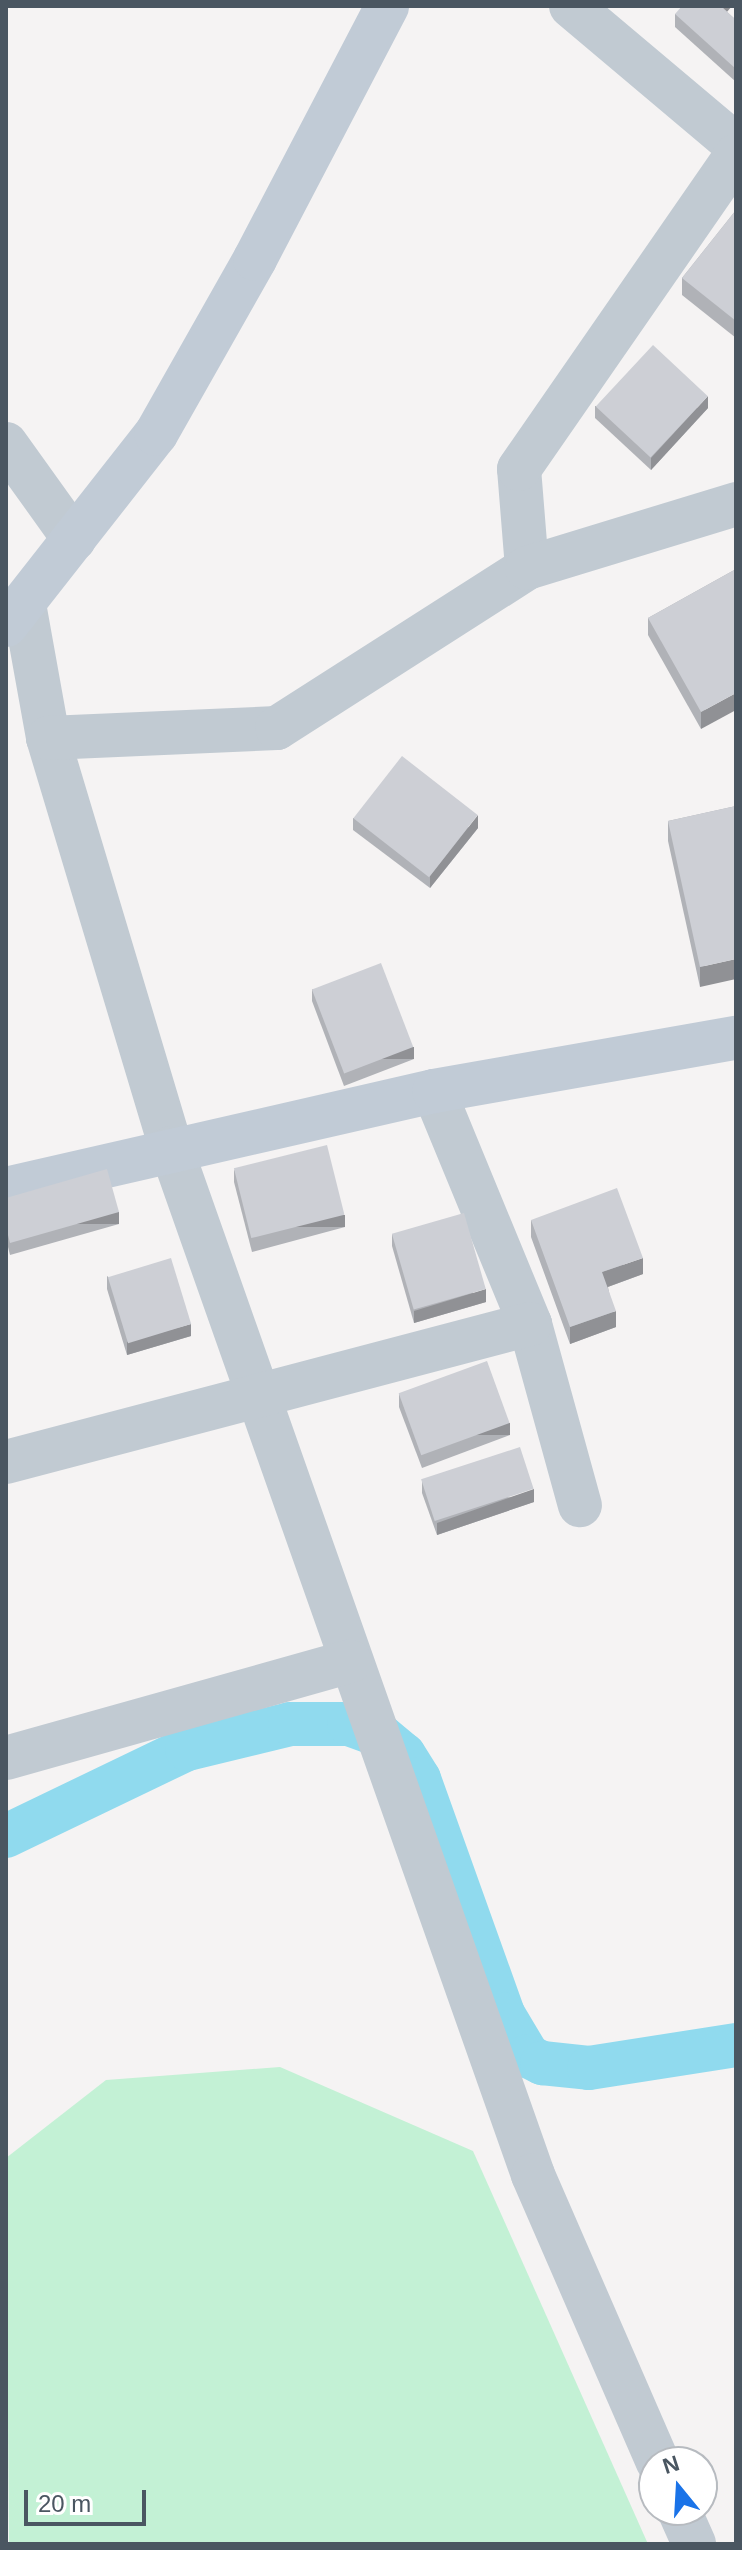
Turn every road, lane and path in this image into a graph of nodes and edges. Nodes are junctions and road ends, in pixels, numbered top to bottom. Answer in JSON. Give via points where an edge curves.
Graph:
{"nodes":[{"id":1,"x":387,"y":6,"type":"edge"},
{"id":2,"x":571,"y":6,"type":"edge"},
{"id":3,"x":736,"y":145,"type":"edge"},
{"id":4,"x":736,"y":156,"type":"edge"},
{"id":5,"x":6,"y":444,"type":"edge"},
{"id":6,"x":736,"y":504,"type":"edge"},
{"id":7,"x":74,"y":539,"type":"junction"},
{"id":8,"x":527,"y":568,"type":"junction"},
{"id":9,"x":15,"y":615,"type":"edge"},
{"id":10,"x":48,"y":738,"type":"junction"},
{"id":11,"x":736,"y":1038,"type":"edge"},
{"id":12,"x":434,"y":1091,"type":"junction"},
{"id":13,"x":171,"y":1148,"type":"junction"},
{"id":14,"x":6,"y":1189,"type":"edge"},
{"id":15,"x":530,"y":1324,"type":"junction"},
{"id":16,"x":261,"y":1395,"type":"junction"},
{"id":17,"x":6,"y":1462,"type":"edge"},
{"id":18,"x":580,"y":1505,"type":"dead end"},
{"id":19,"x":350,"y":1661,"type":"junction"},
{"id":20,"x":6,"y":1758,"type":"edge"},
{"id":21,"x":651,"y":2446,"type":"edge"}],
"edges":[{"from":1,"to":7,"type":"street","via":[[156,434]]},
{"from":2,"to":3,"type":"street"},
{"from":4,"to":8,"type":"street","via":[[519,469]]},
{"from":5,"to":7,"type":"street"},
{"from":6,"to":8,"type":"street"},
{"from":7,"to":9,"type":"street"},
{"from":8,"to":10,"type":"street","via":[[277,728]]},
{"from":9,"to":10,"type":"street"},
{"from":10,"to":13,"type":"street"},
{"from":11,"to":12,"type":"street"},
{"from":12,"to":13,"type":"street"},
{"from":12,"to":15,"type":"street"},
{"from":13,"to":14,"type":"street"},
{"from":13,"to":16,"type":"street"},
{"from":15,"to":16,"type":"street"},
{"from":15,"to":18,"type":"street"},
{"from":16,"to":17,"type":"street"},
{"from":16,"to":19,"type":"street"},
{"from":19,"to":20,"type":"street"},
{"from":19,"to":21,"type":"street","via":[[533,2175]]}]}
